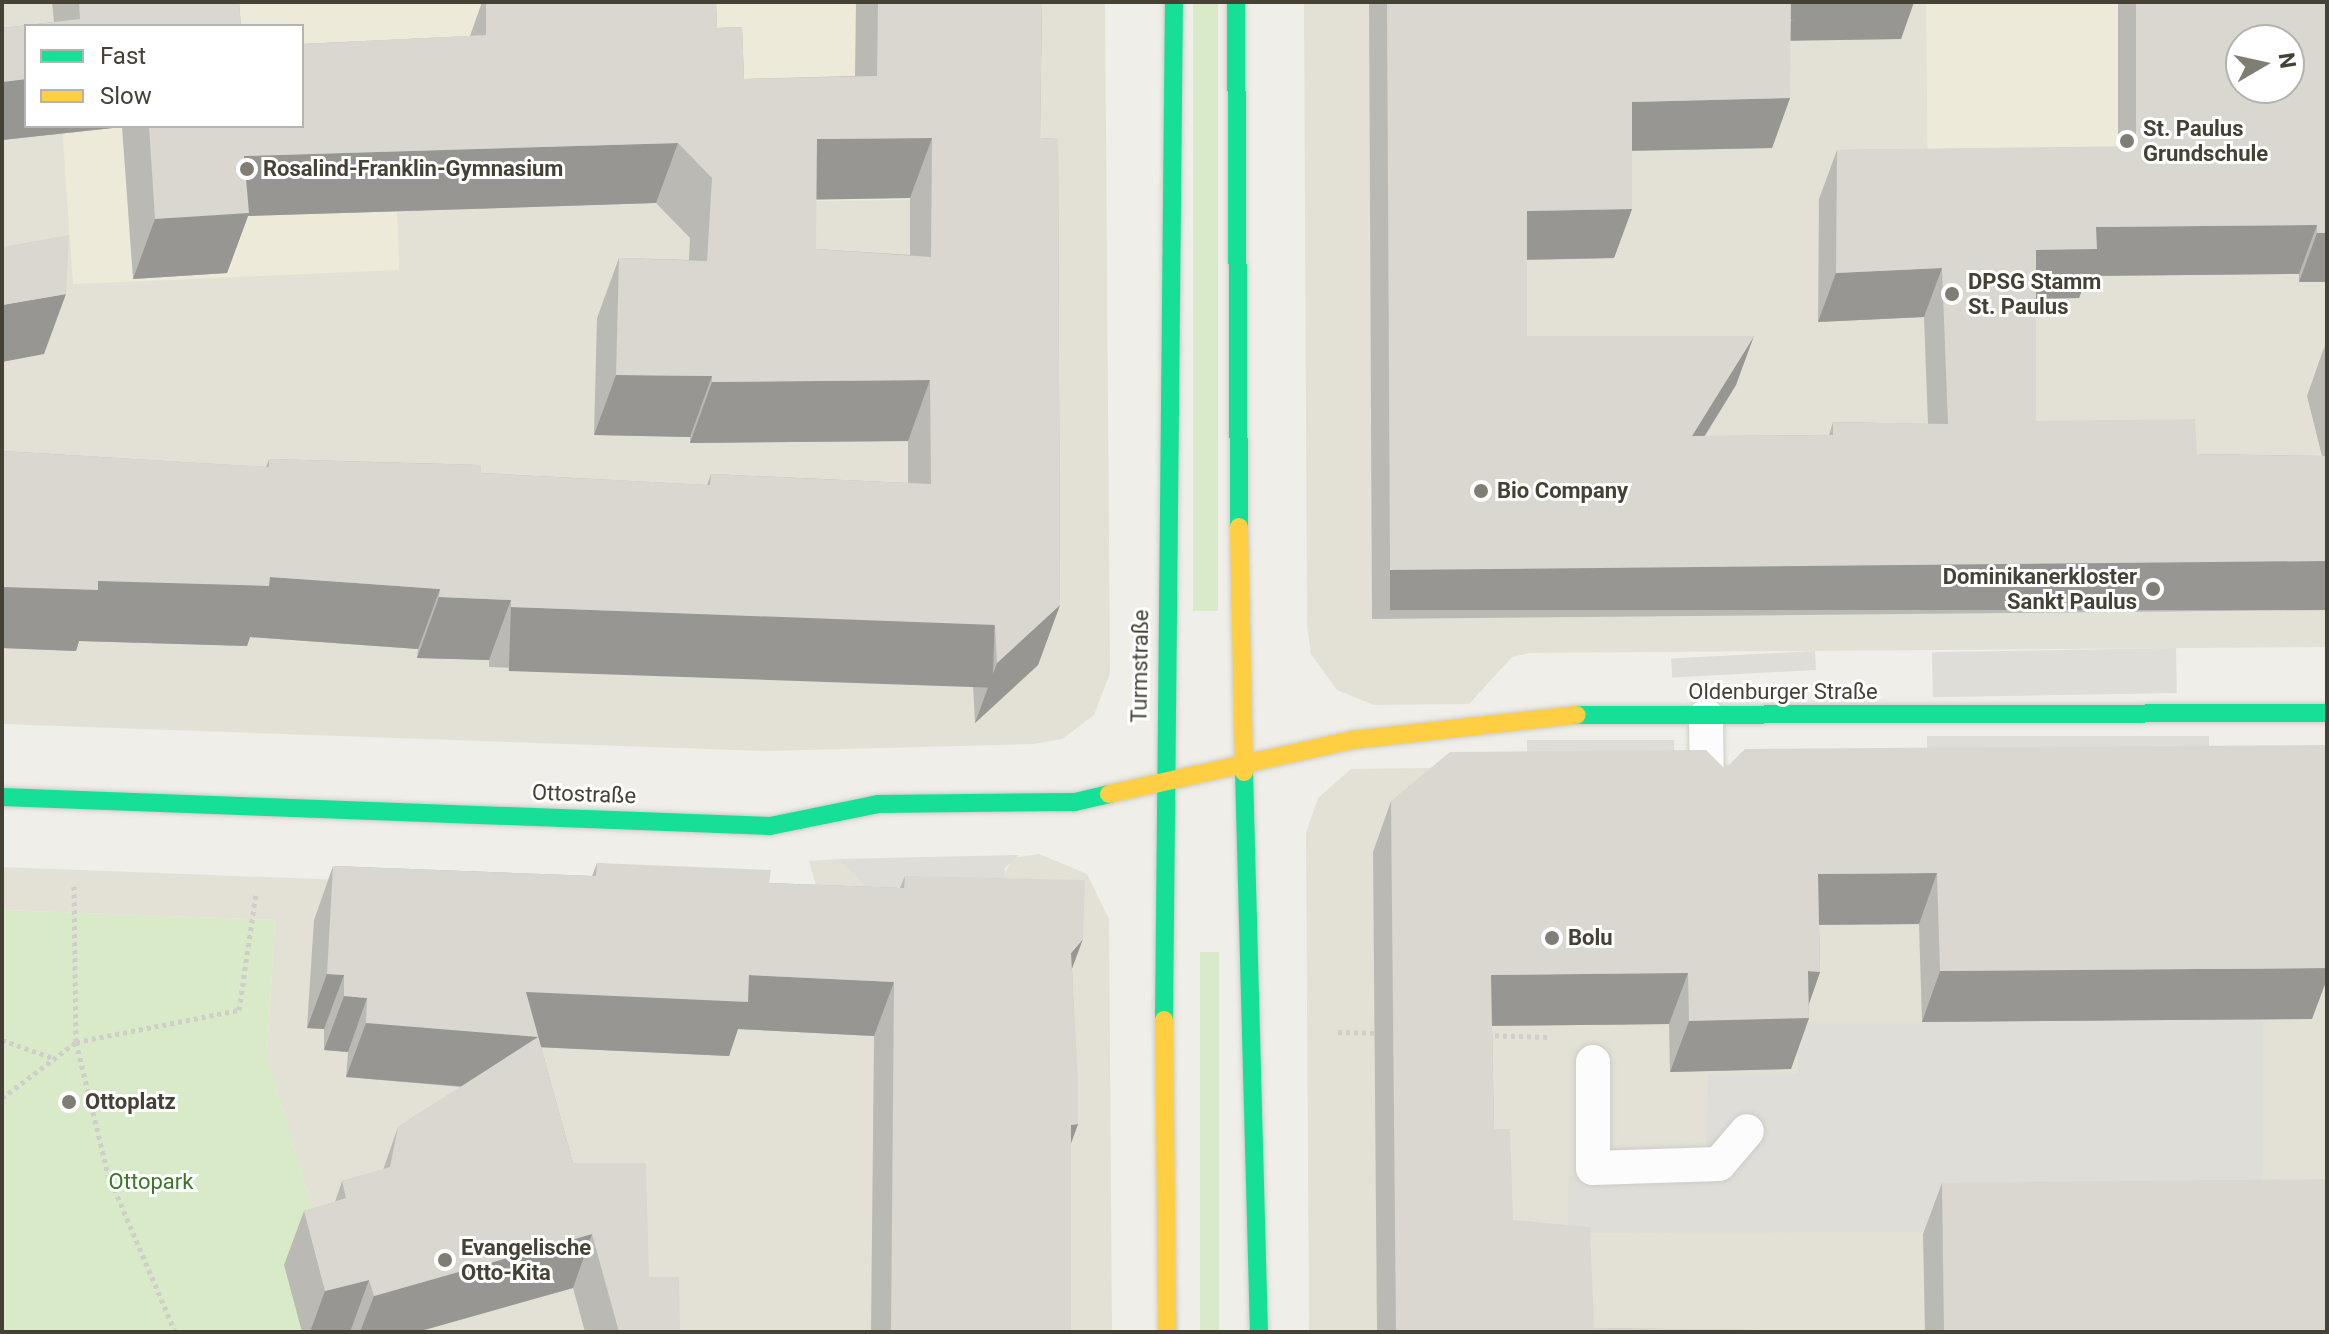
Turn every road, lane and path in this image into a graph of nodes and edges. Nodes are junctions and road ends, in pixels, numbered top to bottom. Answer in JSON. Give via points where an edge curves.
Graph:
{"nodes":[{"id":1,"x":1174,"y":2,"type":"edge"},
{"id":2,"x":1236,"y":2,"type":"edge"},
{"id":3,"x":2327,"y":713,"type":"edge"},
{"id":4,"x":1706,"y":716,"type":"junction"},
{"id":5,"x":1243,"y":764,"type":"junction"},
{"id":6,"x":1161,"y":786,"type":"junction"},
{"id":7,"x":2,"y":797,"type":"edge"},
{"id":8,"x":1707,"y":800,"type":"edge"},
{"id":9,"x":74,"y":886,"type":"dead end"},
{"id":10,"x":256,"y":893,"type":"dead end"},
{"id":11,"x":1338,"y":1032,"type":"dead end"},
{"id":12,"x":1397,"y":1033,"type":"edge"},
{"id":13,"x":1473,"y":1035,"type":"edge"},
{"id":14,"x":2,"y":1040,"type":"edge"},
{"id":15,"x":76,"y":1042,"type":"junction"},
{"id":16,"x":56,"y":1059,"type":"junction"},
{"id":17,"x":1593,"y":1062,"type":"joint"},
{"id":18,"x":2,"y":1098,"type":"edge"},
{"id":19,"x":1747,"y":1131,"type":"dead end"},
{"id":20,"x":175,"y":1332,"type":"edge"},
{"id":21,"x":1167,"y":1332,"type":"edge"},
{"id":22,"x":1259,"y":1332,"type":"edge"}],
"edges":[{"from":1,"to":6,"type":"main road","name":"Turmstraße"},
{"from":2,"to":5,"type":"main road"},
{"from":3,"to":4,"type":"main road","name":"Oldenburger Straße"},
{"from":4,"to":5,"type":"main road","name":"Oldenburger Straße","via":[[1526,715]]},
{"from":4,"to":8,"type":"lane"},
{"from":5,"to":6,"type":"main road","name":"Oldenburger Straße"},
{"from":5,"to":22,"type":"main road"},
{"from":6,"to":7,"type":"main road","name":"Ottostraße","via":[[1075,802],[878,804],[770,826]]},
{"from":6,"to":21,"type":"main road","name":"Turmstraße"},
{"from":9,"to":15,"type":"path"},
{"from":10,"to":15,"type":"path","via":[[239,1010]]},
{"from":11,"to":12,"type":"path"},
{"from":13,"to":17,"type":"path","via":[[1594,1038]]},
{"from":14,"to":16,"type":"path"},
{"from":15,"to":16,"type":"path"},
{"from":15,"to":20,"type":"path","via":[[108,1174]]},
{"from":16,"to":18,"type":"path"},
{"from":17,"to":19,"type":"lane","via":[[1593,1168],[1719,1164]]}]}
